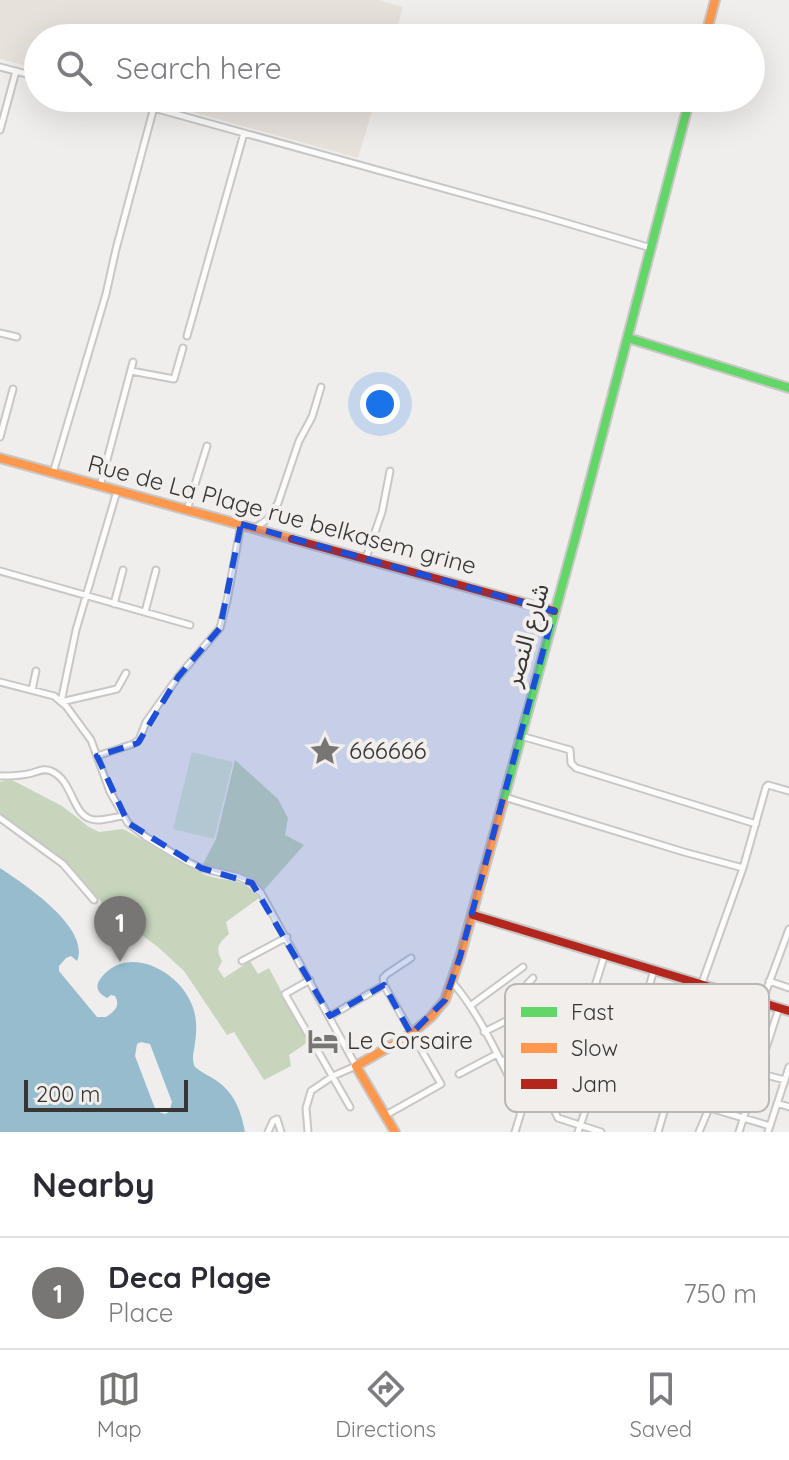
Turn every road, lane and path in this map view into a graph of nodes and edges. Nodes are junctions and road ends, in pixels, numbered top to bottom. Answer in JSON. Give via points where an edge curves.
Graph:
{"nodes":[{"id":1,"x":715,"y":0,"type":"edge"},
{"id":2,"x":709,"y":24,"type":"edge"},
{"id":3,"x":0,"y":67,"type":"edge"},
{"id":4,"x":16,"y":71,"type":"junction"},
{"id":5,"x":24,"y":73,"type":"edge"},
{"id":6,"x":153,"y":112,"type":"edge"},
{"id":7,"x":171,"y":112,"type":"edge"},
{"id":8,"x":686,"y":112,"type":"edge"},
{"id":9,"x":0,"y":130,"type":"edge"},
{"id":10,"x":244,"y":133,"type":"junction"},
{"id":11,"x":652,"y":248,"type":"junction"},
{"id":12,"x":0,"y":333,"type":"edge"},
{"id":13,"x":187,"y":336,"type":"dead end"},
{"id":14,"x":17,"y":337,"type":"dead end"},
{"id":15,"x":628,"y":338,"type":"junction"},
{"id":16,"x":183,"y":348,"type":"dead end"},
{"id":17,"x":133,"y":362,"type":"dead end"},
{"id":18,"x":131,"y":371,"type":"junction"},
{"id":19,"x":321,"y":387,"type":"dead end"},
{"id":20,"x":789,"y":388,"type":"edge"},
{"id":21,"x":13,"y":389,"type":"dead end"},
{"id":22,"x":0,"y":437,"type":"edge"},
{"id":23,"x":207,"y":446,"type":"dead end"},
{"id":24,"x":0,"y":458,"type":"edge"},
{"id":25,"x":390,"y":471,"type":"dead end"},
{"id":26,"x":53,"y":473,"type":"junction"},
{"id":27,"x":100,"y":486,"type":"junction"},
{"id":28,"x":117,"y":491,"type":"junction"},
{"id":29,"x":187,"y":510,"type":"junction"},
{"id":30,"x":241,"y":524,"type":"junction"},
{"id":31,"x":255,"y":528,"type":"junction"},
{"id":32,"x":366,"y":558,"type":"junction"},
{"id":33,"x":123,"y":570,"type":"dead end"},
{"id":34,"x":156,"y":570,"type":"dead end"},
{"id":35,"x":0,"y":571,"type":"edge"},
{"id":36,"x":86,"y":596,"type":"junction"},
{"id":37,"x":114,"y":604,"type":"junction"},
{"id":38,"x":554,"y":611,"type":"junction"},
{"id":39,"x":145,"y":612,"type":"junction"},
{"id":40,"x":190,"y":625,"type":"dead end"},
{"id":41,"x":36,"y":671,"type":"dead end"},
{"id":42,"x":126,"y":673,"type":"dead end"},
{"id":43,"x":0,"y":682,"type":"edge"},
{"id":44,"x":32,"y":690,"type":"junction"},
{"id":45,"x":61,"y":702,"type":"junction"},
{"id":46,"x":520,"y":736,"type":"junction"},
{"id":47,"x":97,"y":756,"type":"junction"},
{"id":48,"x":0,"y":776,"type":"edge"},
{"id":49,"x":789,"y":791,"type":"edge"},
{"id":50,"x":504,"y":797,"type":"junction"},
{"id":51,"x":123,"y":816,"type":"junction"},
{"id":52,"x":0,"y":818,"type":"edge"},
{"id":53,"x":756,"y":824,"type":"junction"},
{"id":54,"x":743,"y":868,"type":"junction"},
{"id":55,"x":94,"y":900,"type":"dead end"},
{"id":56,"x":473,"y":915,"type":"junction"},
{"id":57,"x":789,"y":929,"type":"edge"},
{"id":58,"x":287,"y":937,"type":"junction"},
{"id":59,"x":605,"y":954,"type":"junction"},
{"id":60,"x":411,"y":958,"type":"dead end"},
{"id":61,"x":242,"y":961,"type":"dead end"},
{"id":62,"x":523,"y":967,"type":"dead end"},
{"id":63,"x":654,"y":969,"type":"junction"},
{"id":64,"x":533,"y":978,"type":"dead end"},
{"id":65,"x":310,"y":980,"type":"junction"},
{"id":66,"x":451,"y":981,"type":"junction"},
{"id":67,"x":769,"y":981,"type":"junction"},
{"id":68,"x":702,"y":983,"type":"junction"},
{"id":69,"x":527,"y":984,"type":"edge"},
{"id":70,"x":596,"y":984,"type":"edge"},
{"id":71,"x":649,"y":984,"type":"edge"},
{"id":72,"x":705,"y":984,"type":"edge"},
{"id":73,"x":767,"y":984,"type":"edge"},
{"id":74,"x":384,"y":985,"type":"junction"},
{"id":75,"x":789,"y":988,"type":"edge"},
{"id":76,"x":470,"y":1006,"type":"junction"},
{"id":77,"x":784,"y":1010,"type":"edge"},
{"id":78,"x":330,"y":1016,"type":"junction"},
{"id":79,"x":505,"y":1022,"type":"edge"},
{"id":80,"x":484,"y":1032,"type":"junction"},
{"id":81,"x":411,"y":1034,"type":"junction"},
{"id":82,"x":769,"y":1044,"type":"edge"},
{"id":83,"x":497,"y":1054,"type":"junction"},
{"id":84,"x":505,"y":1060,"type":"edge"},
{"id":85,"x":501,"y":1062,"type":"junction"},
{"id":86,"x":356,"y":1066,"type":"junction"},
{"id":87,"x":789,"y":1067,"type":"edge"},
{"id":88,"x":505,"y":1070,"type":"edge"},
{"id":89,"x":459,"y":1074,"type":"dead end"},
{"id":90,"x":333,"y":1076,"type":"junction"},
{"id":91,"x":769,"y":1076,"type":"edge"},
{"id":92,"x":785,"y":1080,"type":"junction"},
{"id":93,"x":777,"y":1103,"type":"junction"},
{"id":94,"x":350,"y":1107,"type":"dead end"},
{"id":95,"x":789,"y":1107,"type":"edge"},
{"id":96,"x":521,"y":1112,"type":"edge"},
{"id":97,"x":555,"y":1112,"type":"edge"},
{"id":98,"x":664,"y":1112,"type":"edge"},
{"id":99,"x":708,"y":1112,"type":"edge"},
{"id":100,"x":722,"y":1112,"type":"edge"},
{"id":101,"x":745,"y":1112,"type":"edge"},
{"id":102,"x":385,"y":1115,"type":"junction"},
{"id":103,"x":743,"y":1119,"type":"junction"},
{"id":104,"x":579,"y":1129,"type":"edge"},
{"id":105,"x":769,"y":1129,"type":"edge"},
{"id":106,"x":268,"y":1132,"type":"edge"},
{"id":107,"x":281,"y":1132,"type":"edge"},
{"id":108,"x":308,"y":1132,"type":"edge"},
{"id":109,"x":395,"y":1132,"type":"edge"},
{"id":110,"x":515,"y":1132,"type":"edge"},
{"id":111,"x":601,"y":1132,"type":"edge"},
{"id":112,"x":658,"y":1132,"type":"edge"},
{"id":113,"x":699,"y":1132,"type":"edge"},
{"id":114,"x":739,"y":1132,"type":"edge"}],
"edges":[{"from":1,"to":2,"type":"main road"},
{"from":3,"to":4,"type":"street"},
{"from":4,"to":5,"type":"street"},
{"from":4,"to":9,"type":"street"},
{"from":6,"to":26,"type":"street"},
{"from":7,"to":10,"type":"street"},
{"from":8,"to":11,"type":"main road","name":"شارع النصر"},
{"from":10,"to":11,"type":"street"},
{"from":10,"to":13,"type":"street"},
{"from":11,"to":15,"type":"main road","name":"شارع النصر"},
{"from":12,"to":14,"type":"street"},
{"from":15,"to":20,"type":"main road"},
{"from":15,"to":38,"type":"main road","name":"شارع النصر"},
{"from":16,"to":18,"type":"street","via":[[174,379]]},
{"from":17,"to":18,"type":"street"},
{"from":18,"to":27,"type":"street"},
{"from":19,"to":31,"type":"street","via":[[278,503]]},
{"from":21,"to":22,"type":"street"},
{"from":23,"to":29,"type":"street"},
{"from":24,"to":26,"type":"main road","name":"Rue de La Plage rue belkasem grine"},
{"from":25,"to":32,"type":"street"},
{"from":26,"to":27,"type":"main road","name":"Rue de La Plage rue belkasem grine"},
{"from":27,"to":28,"type":"main road","name":"Rue de La Plage rue belkasem grine"},
{"from":28,"to":29,"type":"main road","name":"Rue de La Plage rue belkasem grine"},
{"from":28,"to":36,"type":"street"},
{"from":29,"to":30,"type":"main road","name":"Rue de La Plage rue belkasem grine"},
{"from":30,"to":31,"type":"main road","name":"Rue de La Plage rue belkasem grine"},
{"from":30,"to":47,"type":"street","via":[[220,628],[178,677],[139,740]]},
{"from":31,"to":32,"type":"main road","name":"Rue de La Plage rue belkasem grine"},
{"from":32,"to":38,"type":"main road","name":"Rue de La Plage rue belkasem grine"},
{"from":33,"to":37,"type":"street"},
{"from":34,"to":39,"type":"street"},
{"from":35,"to":36,"type":"street"},
{"from":36,"to":37,"type":"street"},
{"from":36,"to":45,"type":"street"},
{"from":37,"to":39,"type":"street"},
{"from":38,"to":46,"type":"main road","name":"شارع النصر"},
{"from":39,"to":40,"type":"street"},
{"from":41,"to":44,"type":"street"},
{"from":42,"to":45,"type":"street","via":[[117,689]]},
{"from":43,"to":44,"type":"street"},
{"from":44,"to":45,"type":"street"},
{"from":45,"to":47,"type":"street","via":[[83,727]]},
{"from":46,"to":50,"type":"main road","name":"شارع النصر"},
{"from":46,"to":53,"type":"street","via":[[570,750],[576,768]]},
{"from":47,"to":51,"type":"street"},
{"from":48,"to":51,"type":"street","via":[[49,770],[67,785],[81,814],[97,820]]},
{"from":49,"to":53,"type":"street","via":[[768,785]]},
{"from":50,"to":54,"type":"street"},
{"from":50,"to":56,"type":"main road","name":"شارع النصر"},
{"from":51,"to":58,"type":"street","via":[[186,861],[252,883]]},
{"from":52,"to":55,"type":"street","via":[[63,864]]},
{"from":53,"to":54,"type":"street"},
{"from":54,"to":68,"type":"street"},
{"from":56,"to":59,"type":"main road"},
{"from":56,"to":66,"type":"main road","name":"شارع النصر"},
{"from":57,"to":67,"type":"street"},
{"from":58,"to":61,"type":"street"},
{"from":58,"to":65,"type":"street"},
{"from":59,"to":63,"type":"main road"},
{"from":59,"to":70,"type":"street"},
{"from":60,"to":74,"type":"street","via":[[387,974]]},
{"from":62,"to":76,"type":"street"},
{"from":63,"to":68,"type":"main road"},
{"from":63,"to":71,"type":"street"},
{"from":64,"to":69,"type":"street"},
{"from":65,"to":78,"type":"street"},
{"from":65,"to":90,"type":"street","via":[[285,994]]},
{"from":66,"to":76,"type":"street"},
{"from":66,"to":81,"type":"main road","name":"شارع النصر","via":[[445,1000]]},
{"from":67,"to":73,"type":"street"},
{"from":67,"to":75,"type":"street"},
{"from":68,"to":72,"type":"main road"},
{"from":74,"to":78,"type":"street"},
{"from":74,"to":81,"type":"street"},
{"from":76,"to":80,"type":"street"},
{"from":77,"to":82,"type":"street"},
{"from":78,"to":86,"type":"street"},
{"from":79,"to":80,"type":"street"},
{"from":80,"to":83,"type":"street"},
{"from":81,"to":86,"type":"main road","name":"شارع النصر"},
{"from":81,"to":102,"type":"street","via":[[441,1084]]},
{"from":83,"to":85,"type":"street"},
{"from":83,"to":89,"type":"street"},
{"from":84,"to":85,"type":"street"},
{"from":85,"to":88,"type":"street"},
{"from":86,"to":90,"type":"street"},
{"from":86,"to":102,"type":"main road"},
{"from":87,"to":92,"type":"street"},
{"from":90,"to":94,"type":"street"},
{"from":90,"to":108,"type":"street","via":[[311,1091]]},
{"from":91,"to":92,"type":"street"},
{"from":92,"to":93,"type":"street"},
{"from":93,"to":95,"type":"street"},
{"from":93,"to":105,"type":"street"},
{"from":96,"to":110,"type":"street"},
{"from":97,"to":104,"type":"street"},
{"from":98,"to":112,"type":"street"},
{"from":99,"to":113,"type":"street"},
{"from":100,"to":103,"type":"street"},
{"from":101,"to":103,"type":"street"},
{"from":102,"to":109,"type":"main road"},
{"from":103,"to":105,"type":"street"},
{"from":103,"to":114,"type":"street"},
{"from":104,"to":111,"type":"street"},
{"from":106,"to":107,"type":"street","via":[[277,1119]]}]}
